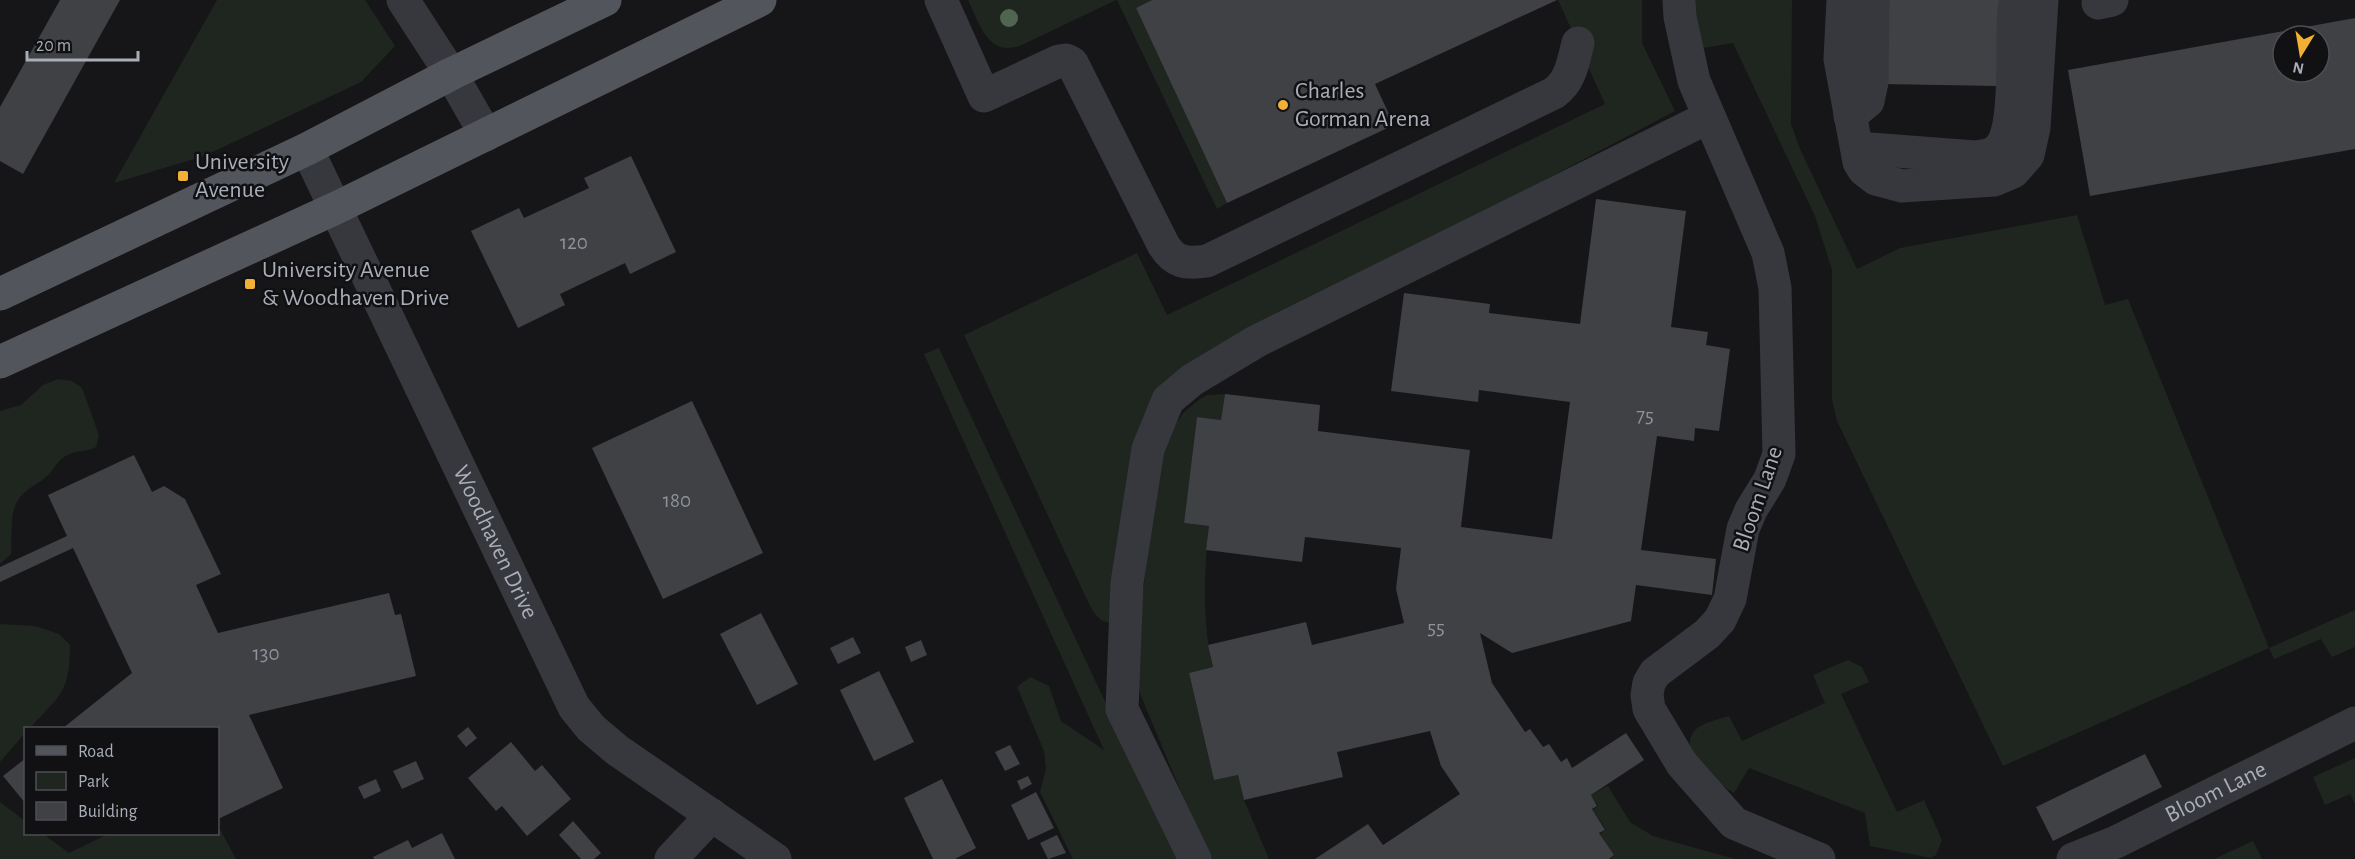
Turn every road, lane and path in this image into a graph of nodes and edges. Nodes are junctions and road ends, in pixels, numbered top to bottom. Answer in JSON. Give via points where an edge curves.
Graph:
{"nodes":[{"id":1,"x":403,"y":0,"type":"edge"},
{"id":2,"x":605,"y":0,"type":"edge"},
{"id":3,"x":760,"y":0,"type":"edge"},
{"id":4,"x":941,"y":0,"type":"edge"},
{"id":5,"x":1679,"y":0,"type":"edge"},
{"id":6,"x":1843,"y":0,"type":"edge"},
{"id":7,"x":1873,"y":0,"type":"edge"},
{"id":8,"x":2016,"y":0,"type":"edge"},
{"id":9,"x":2042,"y":0,"type":"edge"},
{"id":10,"x":1578,"y":43,"type":"dead end"},
{"id":11,"x":451,"y":74,"type":"junction"},
{"id":12,"x":1850,"y":116,"type":"junction"},
{"id":13,"x":1709,"y":117,"type":"junction"},
{"id":14,"x":486,"y":135,"type":"junction"},
{"id":15,"x":1857,"y":148,"type":"junction"},
{"id":16,"x":307,"y":149,"type":"junction"},
{"id":17,"x":336,"y":208,"type":"junction"},
{"id":18,"x":0,"y":294,"type":"edge"},
{"id":19,"x":0,"y":362,"type":"edge"},
{"id":20,"x":2355,"y":723,"type":"edge"},
{"id":21,"x":712,"y":815,"type":"junction"},
{"id":22,"x":671,"y":859,"type":"edge"},
{"id":23,"x":775,"y":859,"type":"edge"},
{"id":24,"x":1195,"y":859,"type":"edge"},
{"id":25,"x":1819,"y":859,"type":"edge"},
{"id":26,"x":2073,"y":859,"type":"edge"}],
"edges":[{"from":1,"to":11,"type":"street"},
{"from":2,"to":11,"type":"main road"},
{"from":3,"to":14,"type":"main road"},
{"from":4,"to":10,"type":"street","via":[[984,96],[1059,61],[1072,63],[1163,244],[1176,260],[1188,264],[1207,261],[1554,93],[1569,77]]},
{"from":5,"to":13,"type":"street","name":"Bloom Lane","via":[[1694,81]]},
{"from":6,"to":12,"type":"street","via":[[1840,59]]},
{"from":7,"to":12,"type":"street","via":[[1872,82],[1868,101]]},
{"from":8,"to":15,"type":"street","via":[[2012,98],[2008,129],[2001,146],[1993,153],[1975,157]]},
{"from":9,"to":15,"type":"street","via":[[2034,128],[2028,154],[2013,172],[1994,180],[1895,185],[1864,170]]},
{"from":11,"to":14,"type":"street"},
{"from":11,"to":16,"type":"main road"},
{"from":12,"to":15,"type":"street"},
{"from":13,"to":24,"type":"street","via":[[1257,341],[1168,400],[1148,449],[1126,583],[1122,709]]},
{"from":13,"to":25,"type":"street","name":"Bloom Lane","via":[[1768,253],[1775,288],[1779,454],[1743,529],[1730,599],[1707,634],[1655,673],[1648,683],[1649,709],[1682,764],[1734,823]]},
{"from":14,"to":17,"type":"main road"},
{"from":16,"to":17,"type":"street","name":"Woodhaven Drive"},
{"from":16,"to":18,"type":"main road"},
{"from":17,"to":19,"type":"main road"},
{"from":17,"to":21,"type":"street","name":"Woodhaven Drive","via":[[574,707],[602,739]]},
{"from":20,"to":26,"type":"street","name":"Bloom Lane","via":[[2116,842]]},
{"from":21,"to":22,"type":"street"},
{"from":21,"to":23,"type":"street","name":"Woodhaven Drive"}]}
